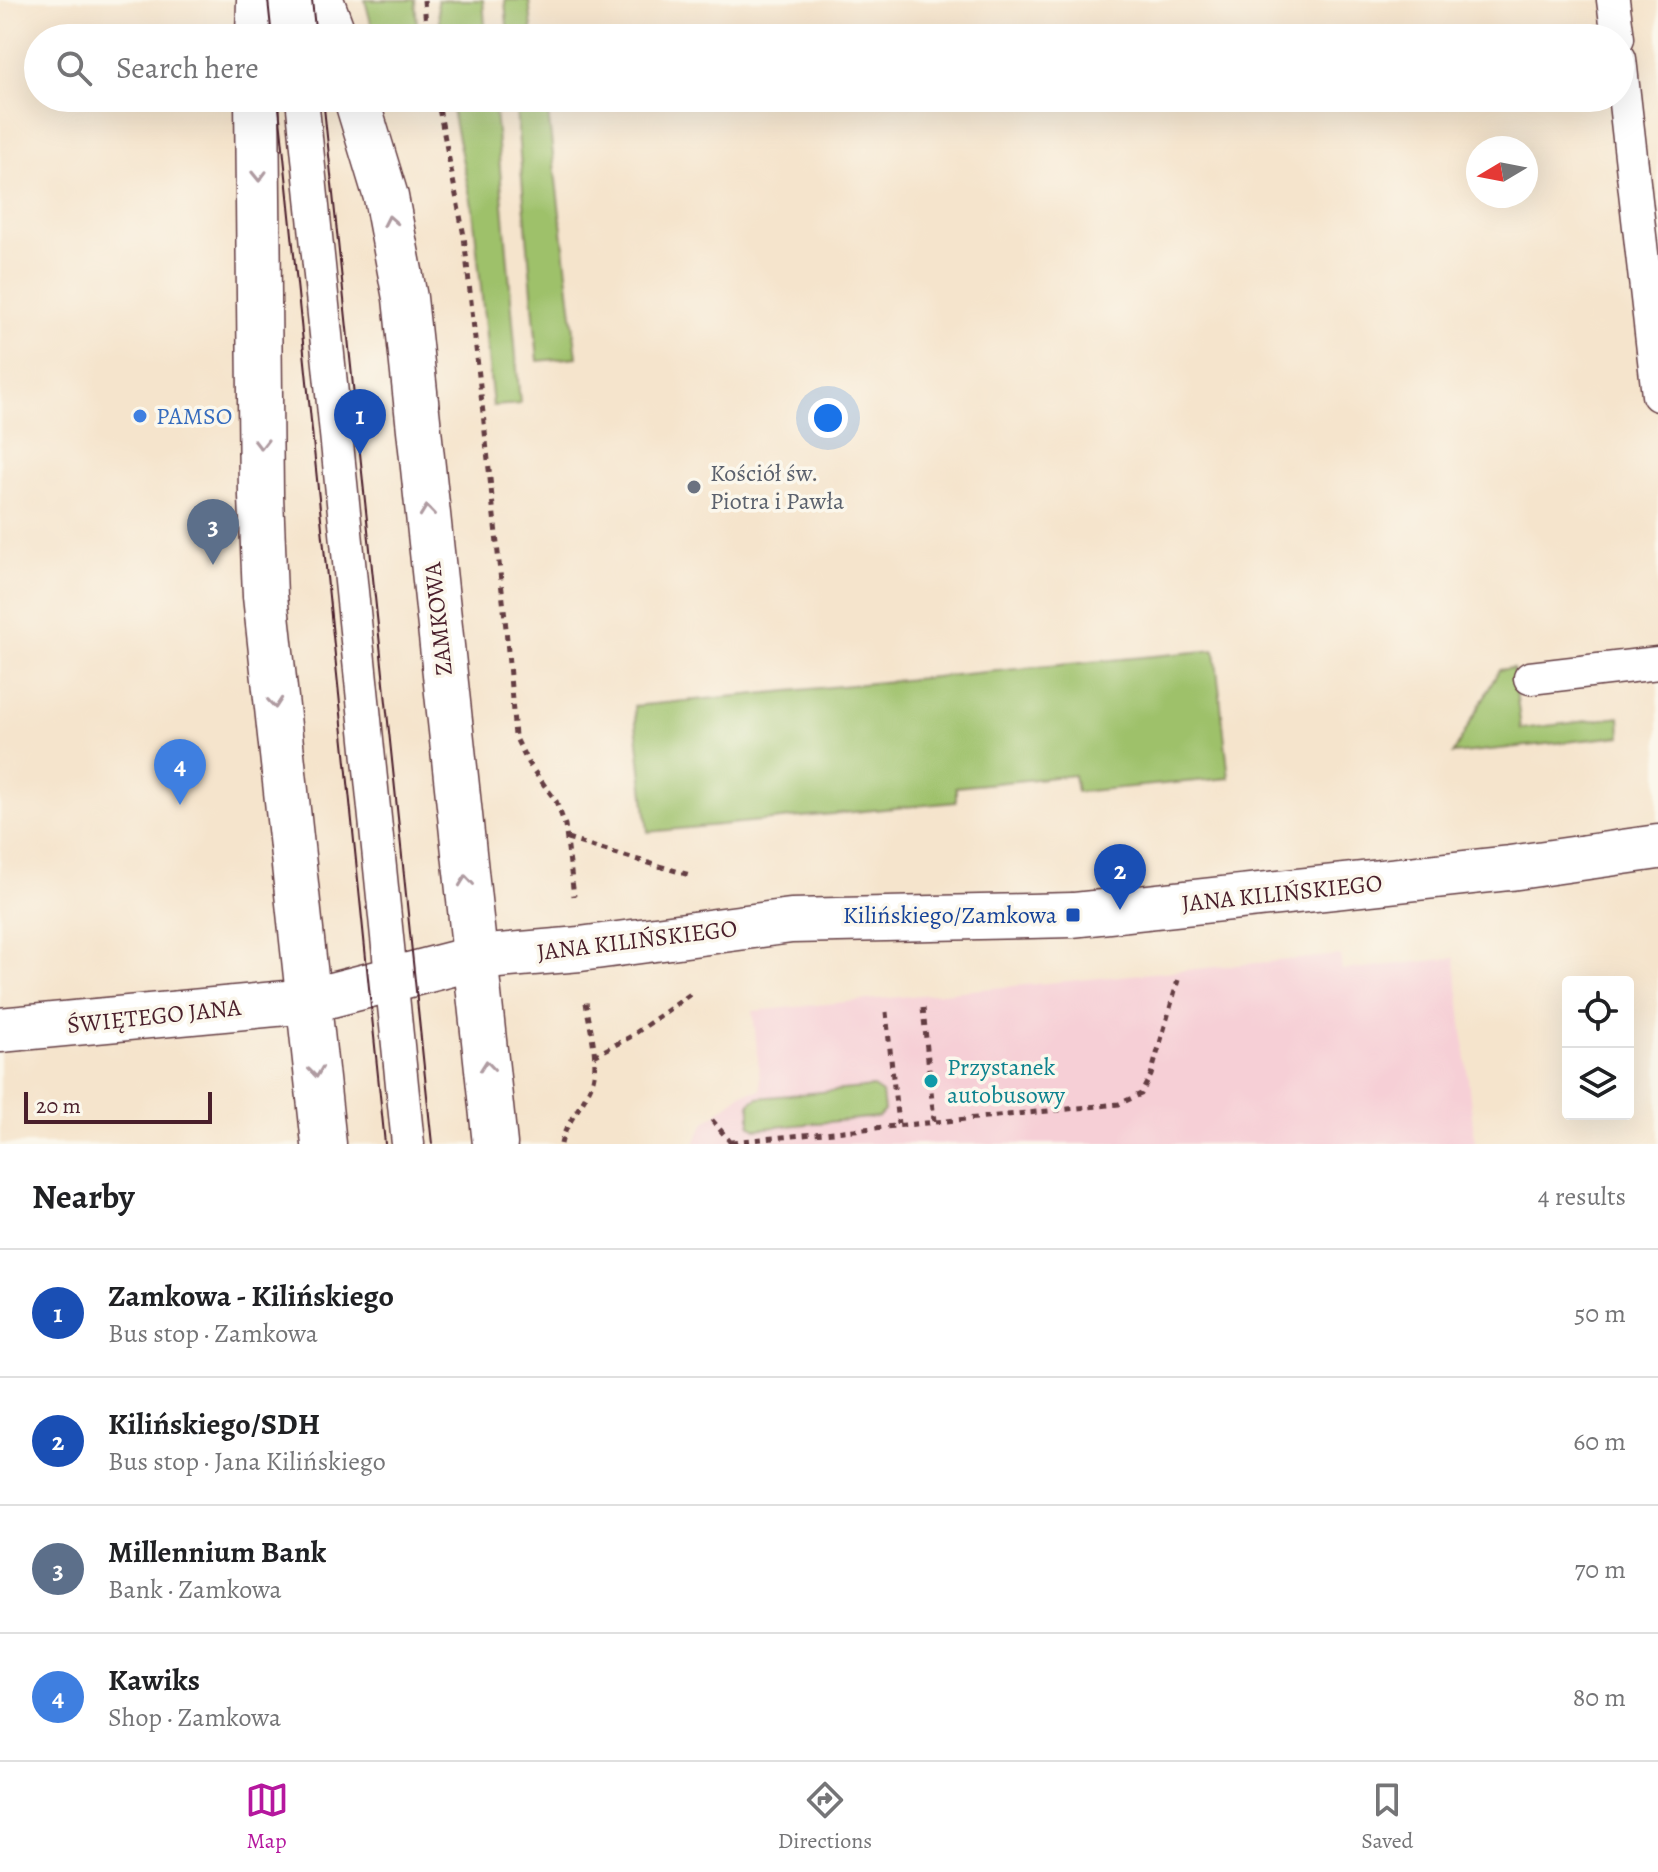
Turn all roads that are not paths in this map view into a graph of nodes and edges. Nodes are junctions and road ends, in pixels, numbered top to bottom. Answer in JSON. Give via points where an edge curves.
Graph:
{"nodes":[{"id":1,"x":259,"y":0,"type":"edge"},
{"id":2,"x":293,"y":0,"type":"edge"},
{"id":3,"x":321,"y":0,"type":"edge"},
{"id":4,"x":1613,"y":0,"type":"edge"},
{"id":5,"x":258,"y":24,"type":"edge"},
{"id":6,"x":295,"y":24,"type":"edge"},
{"id":7,"x":330,"y":24,"type":"edge"},
{"id":8,"x":1616,"y":24,"type":"edge"},
{"id":9,"x":257,"y":112,"type":"edge"},
{"id":10,"x":303,"y":112,"type":"edge"},
{"id":11,"x":360,"y":112,"type":"edge"},
{"id":12,"x":1626,"y":112,"type":"edge"},
{"id":13,"x":1658,"y":395,"type":"edge"},
{"id":14,"x":1658,"y":663,"type":"edge"},
{"id":15,"x":1530,"y":678,"type":"dead end"},
{"id":16,"x":1658,"y":847,"type":"edge"},
{"id":17,"x":475,"y":958,"type":"junction"},
{"id":18,"x":391,"y":979,"type":"junction"},
{"id":19,"x":308,"y":1001,"type":"junction"},
{"id":20,"x":0,"y":1030,"type":"edge"},
{"id":21,"x":324,"y":1144,"type":"edge"},
{"id":22,"x":408,"y":1144,"type":"edge"},
{"id":23,"x":495,"y":1144,"type":"edge"}],
"edges":[{"from":1,"to":5,"type":"street"},
{"from":2,"to":6,"type":"lane"},
{"from":3,"to":7,"type":"street"},
{"from":4,"to":8,"type":"lane"},
{"from":9,"to":19,"type":"street","one_way":true,"via":[[265,596]]},
{"from":10,"to":18,"type":"lane"},
{"from":17,"to":11,"type":"street","name":"ZAMKOWA","one_way":true,"via":[[405,298],[386,197]]},
{"from":12,"to":13,"type":"lane"},
{"from":14,"to":15,"type":"lane"},
{"from":16,"to":17,"type":"street","name":"JANA KILIŃSKIEGO","via":[[1073,915],[791,921]]},
{"from":17,"to":18,"type":"street","name":"JANA KILIŃSKIEGO"},
{"from":23,"to":17,"type":"street","name":"ZAMKOWA","one_way":true},
{"from":18,"to":19,"type":"street","name":"ŚWIĘTEGO JANA"},
{"from":18,"to":22,"type":"lane"},
{"from":19,"to":20,"type":"street","name":"ŚWIĘTEGO JANA"},
{"from":19,"to":21,"type":"street","one_way":true}]}
